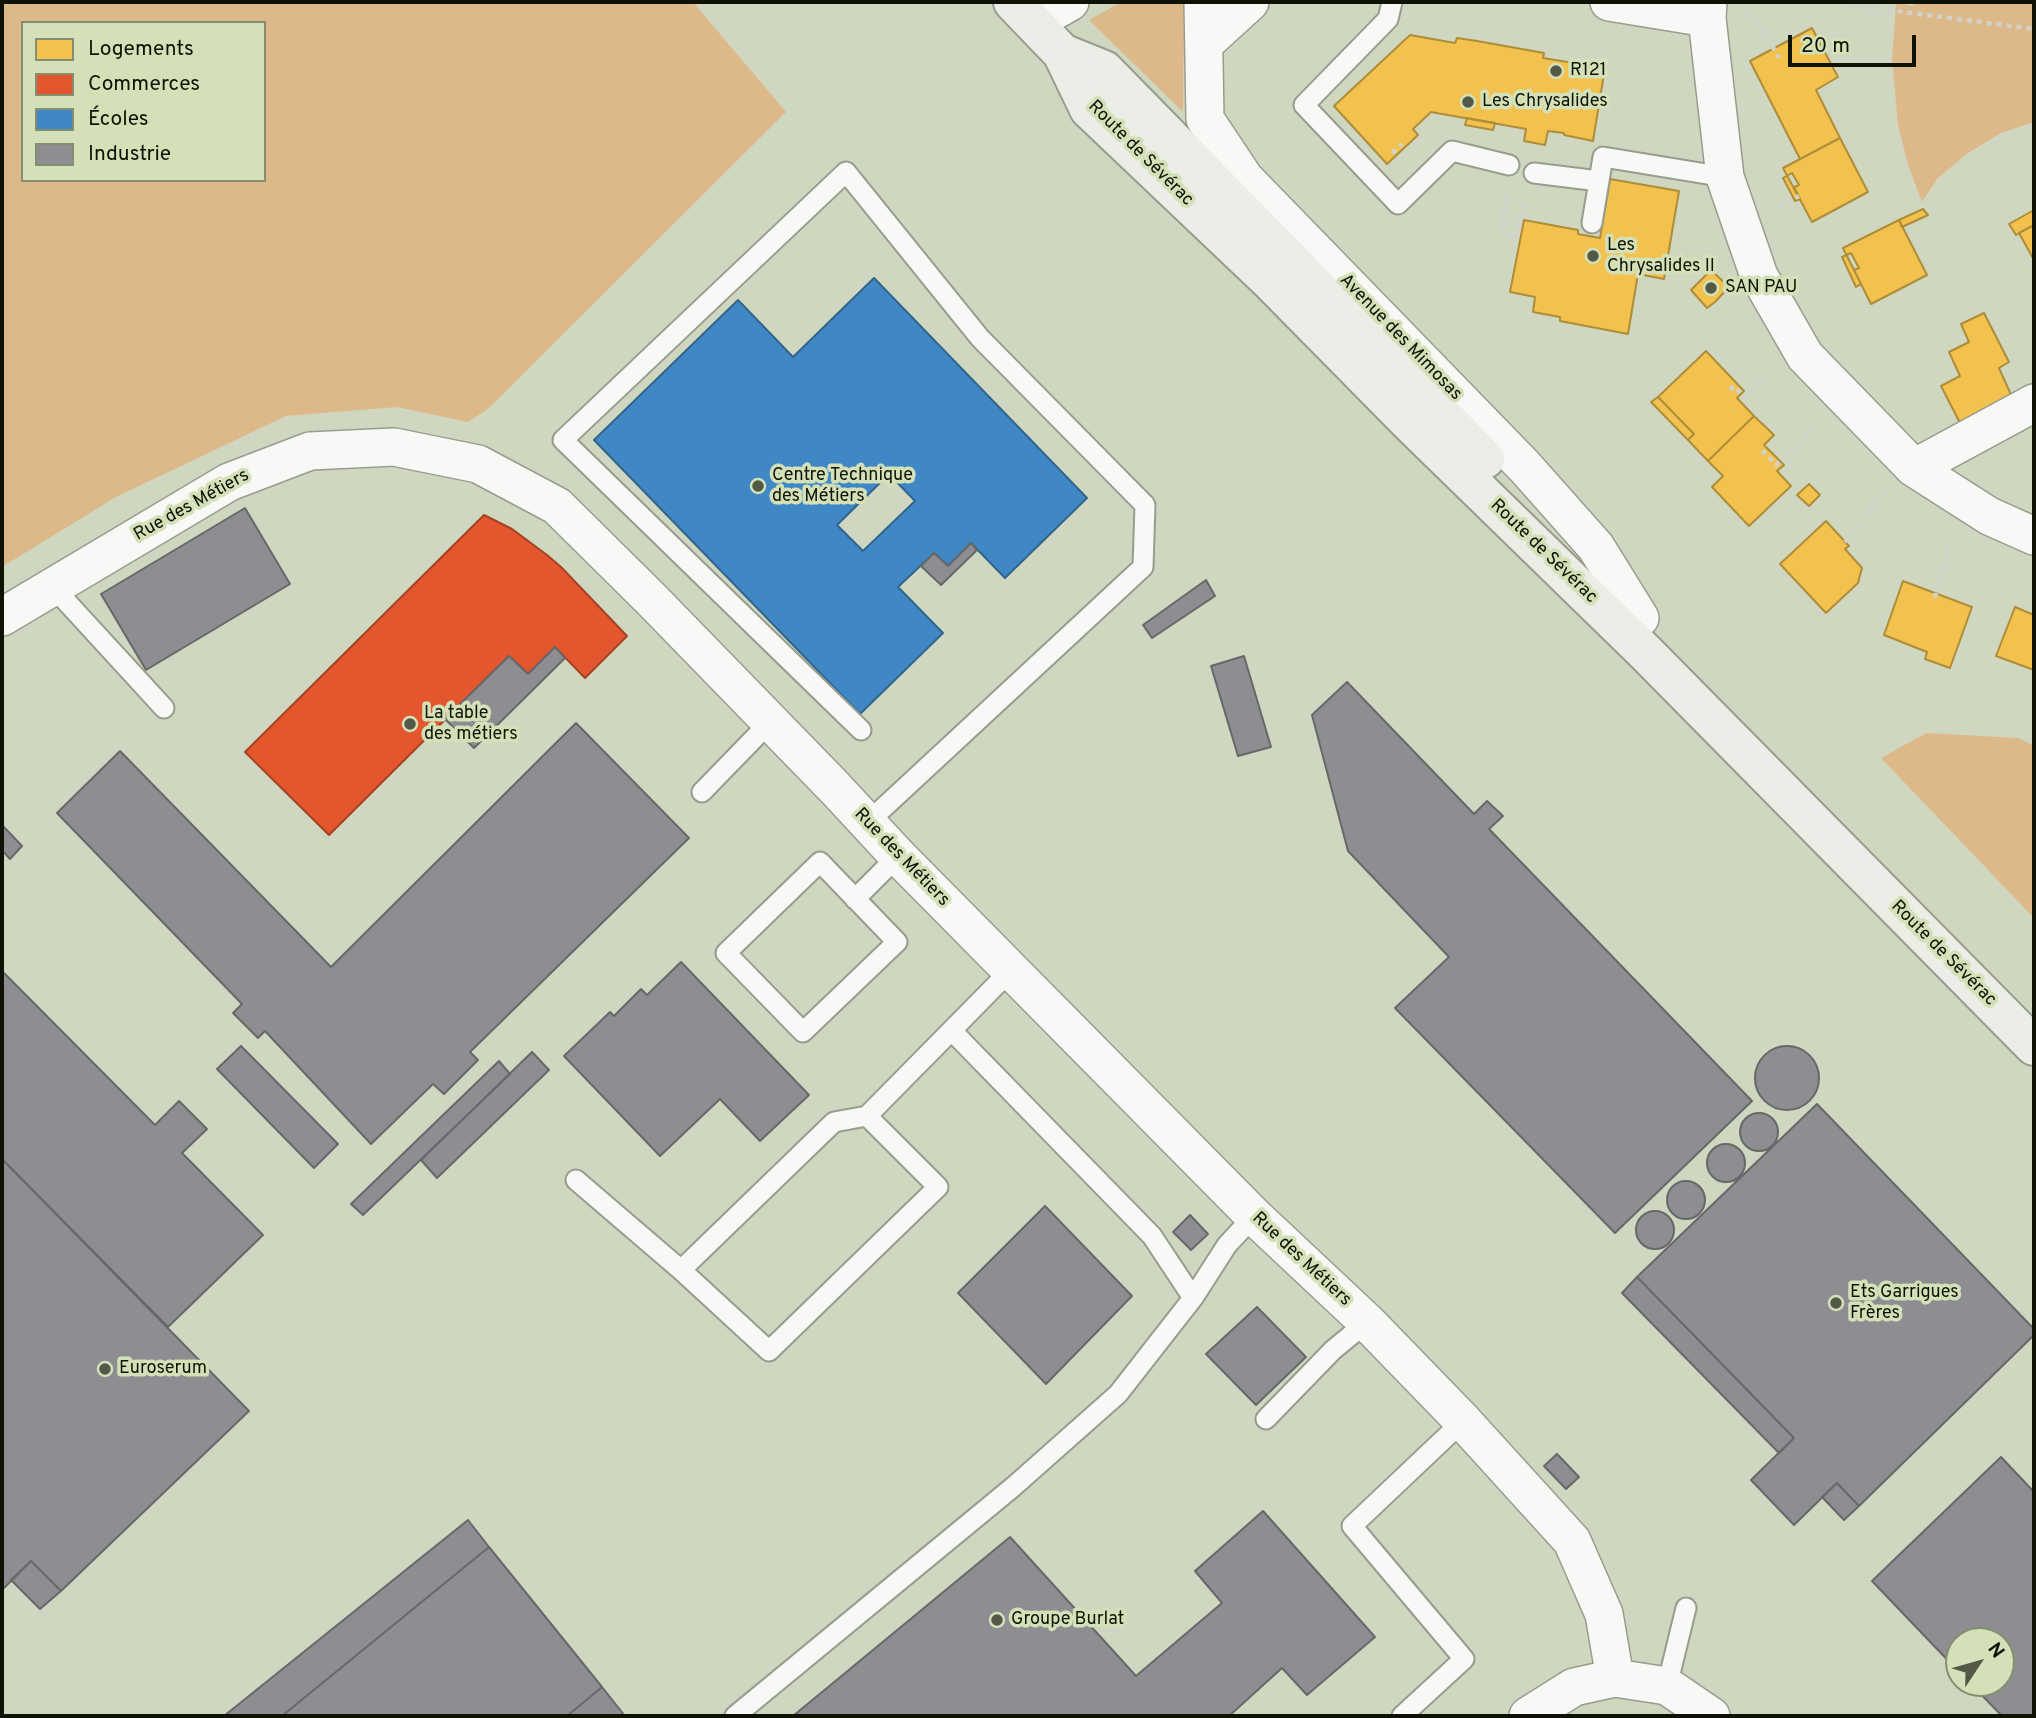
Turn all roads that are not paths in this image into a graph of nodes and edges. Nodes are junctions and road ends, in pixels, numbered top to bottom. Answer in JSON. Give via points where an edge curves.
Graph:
{"nodes":[{"id":1,"x":1070,"y":2,"type":"edge"},
{"id":2,"x":1203,"y":2,"type":"edge"},
{"id":3,"x":1250,"y":2,"type":"edge"},
{"id":4,"x":1392,"y":2,"type":"edge"},
{"id":5,"x":1609,"y":2,"type":"edge"},
{"id":6,"x":1707,"y":10,"type":"edge"},
{"id":7,"x":1023,"y":12,"type":"edge"},
{"id":8,"x":1204,"y":44,"type":"junction"},
{"id":9,"x":1062,"y":53,"type":"junction"},
{"id":10,"x":1509,"y":165,"type":"road end"},
{"id":11,"x":1534,"y":173,"type":"road end"},
{"id":12,"x":1725,"y":177,"type":"junction"},
{"id":13,"x":1598,"y":181,"type":"junction"},
{"id":14,"x":1591,"y":223,"type":"dead end"},
{"id":15,"x":2034,"y":403,"type":"edge"},
{"id":16,"x":1914,"y":468,"type":"junction"},
{"id":17,"x":2034,"y":536,"type":"edge"},
{"id":18,"x":53,"y":587,"type":"junction"},
{"id":19,"x":2,"y":617,"type":"edge"},
{"id":20,"x":1640,"y":618,"type":"junction"},
{"id":21,"x":164,"y":708,"type":"dead end"},
{"id":22,"x":770,"y":722,"type":"junction"},
{"id":23,"x":861,"y":730,"type":"dead end"},
{"id":24,"x":702,"y":793,"type":"dead end"},
{"id":25,"x":867,"y":823,"type":"junction"},
{"id":26,"x":898,"y":856,"type":"junction"},
{"id":27,"x":855,"y":899,"type":"junction"},
{"id":28,"x":1011,"y":970,"type":"junction"},
{"id":29,"x":2034,"y":1021,"type":"edge"},
{"id":30,"x":953,"y":1031,"type":"junction"},
{"id":31,"x":2034,"y":1046,"type":"edge"},
{"id":32,"x":867,"y":1116,"type":"junction"},
{"id":33,"x":576,"y":1180,"type":"dead end"},
{"id":34,"x":1254,"y":1216,"type":"junction"},
{"id":35,"x":681,"y":1270,"type":"junction"},
{"id":36,"x":1193,"y":1298,"type":"junction"},
{"id":37,"x":1367,"y":1322,"type":"junction"},
{"id":38,"x":1266,"y":1419,"type":"dead end"},
{"id":39,"x":1463,"y":1421,"type":"junction"},
{"id":40,"x":1686,"y":1608,"type":"dead end"},
{"id":41,"x":1615,"y":1678,"type":"junction"},
{"id":42,"x":1667,"y":1686,"type":"junction"},
{"id":43,"x":735,"y":1716,"type":"edge"},
{"id":44,"x":1402,"y":1716,"type":"edge"},
{"id":45,"x":1528,"y":1716,"type":"edge"},
{"id":46,"x":1711,"y":1716,"type":"edge"}],
"edges":[{"from":1,"to":7,"type":"street"},
{"from":2,"to":8,"type":"street","name":"Avenue des Mimosas"},
{"from":3,"to":8,"type":"street"},
{"from":4,"to":10,"type":"lane","via":[[1388,19],[1304,104],[1398,204],[1452,151]]},
{"from":5,"to":6,"type":"street"},
{"from":6,"to":12,"type":"street"},
{"from":7,"to":9,"type":"main road","name":"Route de Sévérac"},
{"from":8,"to":20,"type":"street","name":"Avenue des Mimosas","via":[[1205,119],[1245,179],[1543,487],[1596,547]]},
{"from":9,"to":20,"type":"main road","name":"Route de Sévérac","via":[[1104,69]]},
{"from":9,"to":31,"type":"main road","name":"Route de Sévérac","via":[[1088,109],[1269,280],[1645,652]]},
{"from":11,"to":13,"type":"lane"},
{"from":12,"to":13,"type":"lane","via":[[1603,157]]},
{"from":12,"to":16,"type":"street","via":[[1759,276],[1805,356]]},
{"from":13,"to":14,"type":"lane"},
{"from":15,"to":16,"type":"street"},
{"from":16,"to":17,"type":"street","via":[[1989,516]]},
{"from":18,"to":19,"type":"street","name":"Rue des Métiers"},
{"from":18,"to":21,"type":"lane"},
{"from":18,"to":22,"type":"street","name":"Rue des Métiers","via":[[229,482],[310,451],[394,447],[478,464],[557,506]]},
{"from":20,"to":29,"type":"main road","name":"Route de Sévérac"},
{"from":22,"to":24,"type":"lane"},
{"from":22,"to":25,"type":"street","name":"Rue des Métiers"},
{"from":23,"to":25,"type":"lane","via":[[563,440],[846,172],[981,338],[1146,505],[1143,568]]},
{"from":25,"to":26,"type":"street","name":"Rue des Métiers"},
{"from":26,"to":27,"type":"lane"},
{"from":26,"to":28,"type":"street","name":"Rue des Métiers"},
{"from":27,"to":27,"type":"lane","via":[[820,862],[726,953],[803,1032],[897,942]]},
{"from":28,"to":30,"type":"lane"},
{"from":28,"to":34,"type":"street","name":"Rue des Métiers"},
{"from":30,"to":32,"type":"lane"},
{"from":30,"to":36,"type":"lane","via":[[1152,1236]]},
{"from":32,"to":35,"type":"lane","via":[[834,1122]]},
{"from":32,"to":35,"type":"lane","via":[[939,1187],[769,1352]]},
{"from":33,"to":35,"type":"lane"},
{"from":34,"to":36,"type":"lane","via":[[1227,1245]]},
{"from":34,"to":37,"type":"street","name":"Rue des Métiers"},
{"from":36,"to":43,"type":"lane","via":[[1118,1394],[1013,1487]]},
{"from":37,"to":38,"type":"lane"},
{"from":37,"to":39,"type":"street","name":"Rue des Métiers"},
{"from":39,"to":41,"type":"street","name":"Rue des Métiers","via":[[1572,1541],[1604,1614]]},
{"from":39,"to":44,"type":"lane","via":[[1352,1526],[1464,1659]]},
{"from":40,"to":42,"type":"lane"},
{"from":41,"to":42,"type":"street"},
{"from":41,"to":45,"type":"street","via":[[1574,1687]]},
{"from":42,"to":46,"type":"street"}]}
